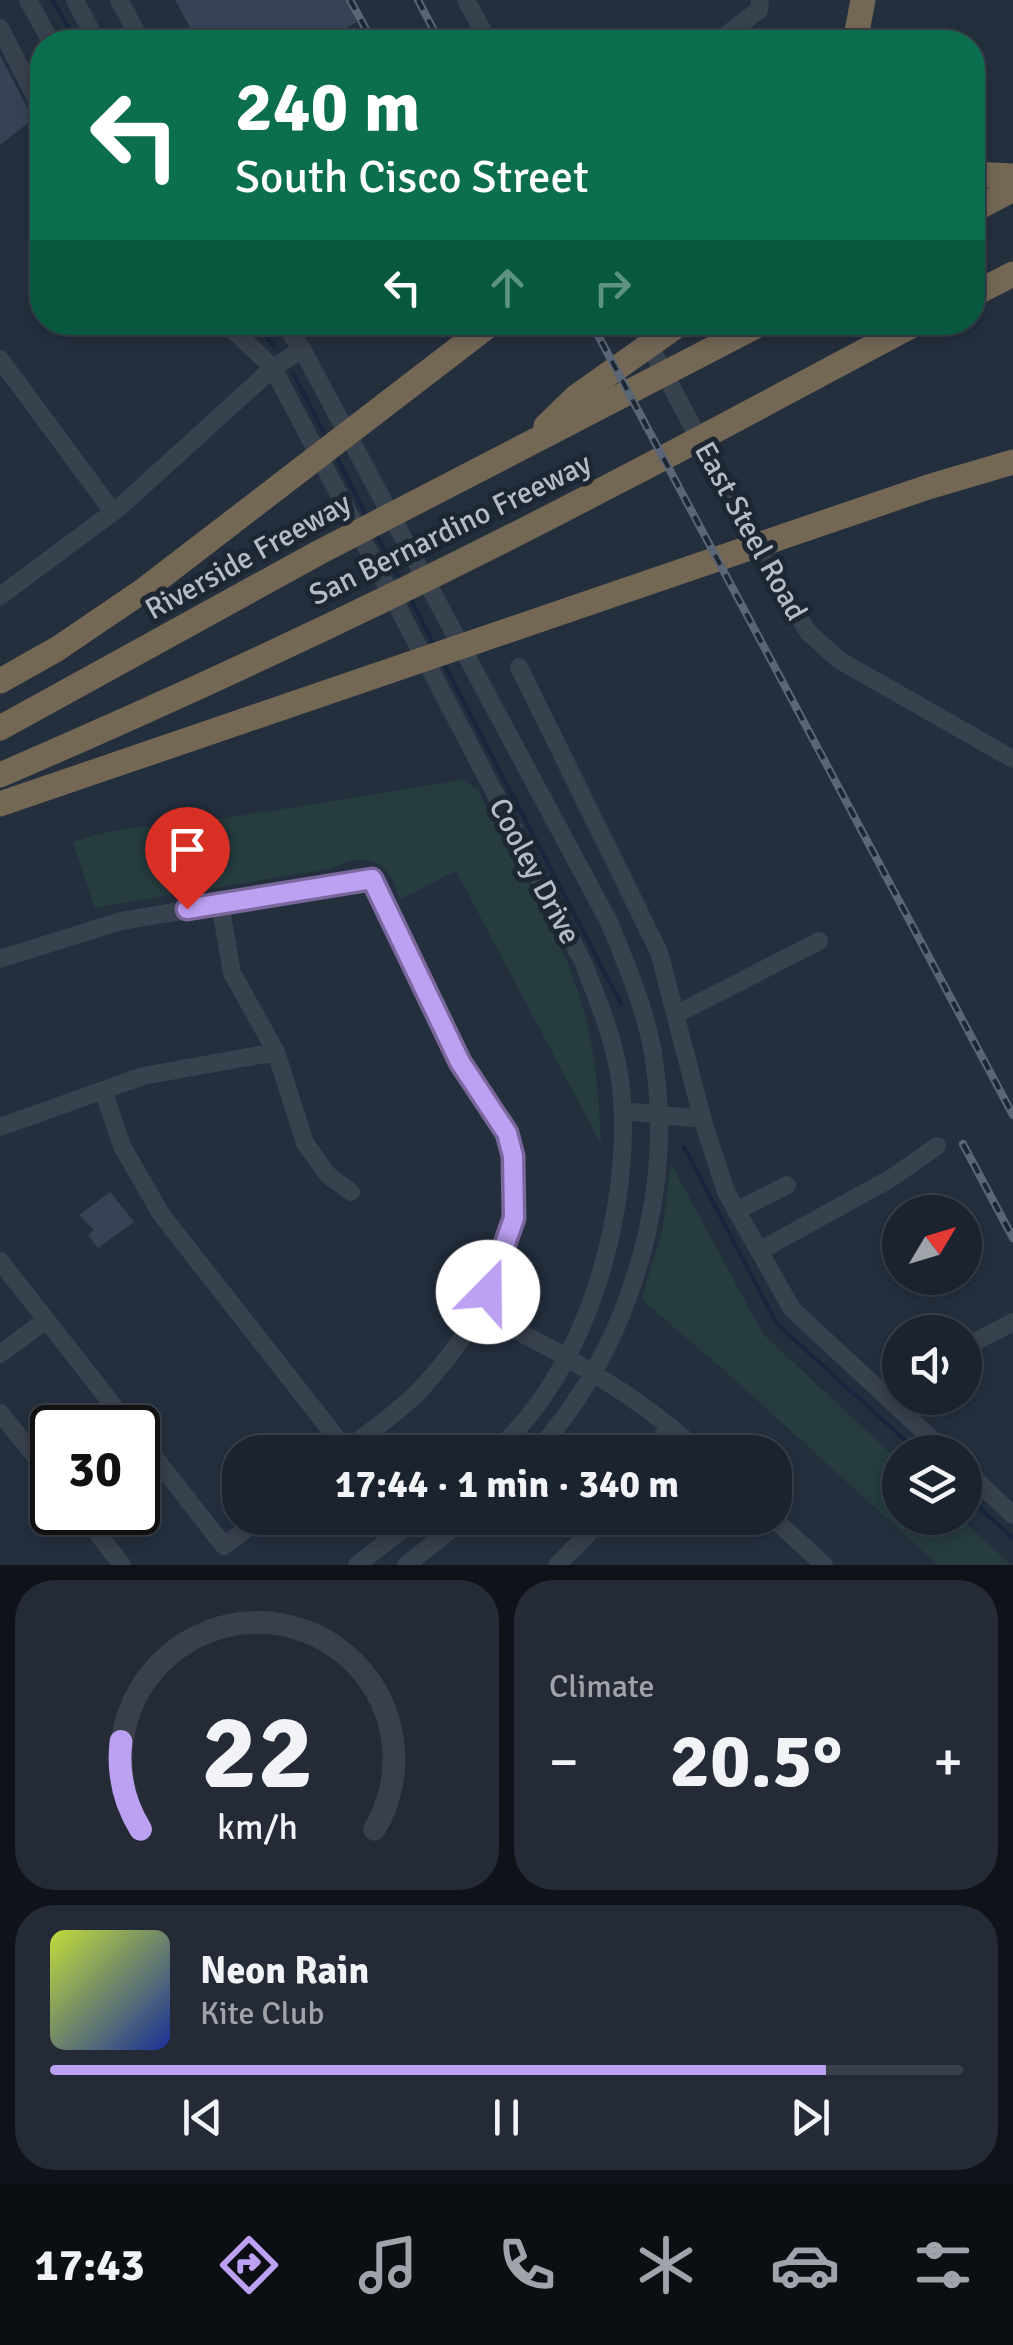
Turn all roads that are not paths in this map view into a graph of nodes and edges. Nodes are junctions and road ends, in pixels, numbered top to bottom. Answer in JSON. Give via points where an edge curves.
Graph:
{"nodes":[{"id":1,"x":28,"y":0,"type":"edge"},
{"id":2,"x":75,"y":0,"type":"edge"},
{"id":3,"x":119,"y":0,"type":"edge"},
{"id":4,"x":466,"y":0,"type":"edge"},
{"id":5,"x":760,"y":0,"type":"edge"},
{"id":6,"x":863,"y":0,"type":"edge"},
{"id":7,"x":0,"y":28,"type":"edge"},
{"id":8,"x":44,"y":30,"type":"edge"},
{"id":9,"x":91,"y":30,"type":"edge"},
{"id":10,"x":135,"y":30,"type":"edge"},
{"id":11,"x":482,"y":30,"type":"edge"},
{"id":12,"x":732,"y":30,"type":"edge"},
{"id":13,"x":857,"y":30,"type":"edge"},
{"id":14,"x":30,"y":87,"type":"edge"},
{"id":15,"x":985,"y":175,"type":"edge"},
{"id":16,"x":1013,"y":176,"type":"edge"},
{"id":17,"x":1013,"y":190,"type":"edge"},
{"id":18,"x":985,"y":204,"type":"edge"},
{"id":19,"x":1013,"y":274,"type":"edge"},
{"id":20,"x":985,"y":288,"type":"edge"},
{"id":21,"x":238,"y":335,"type":"edge"},
{"id":22,"x":292,"y":335,"type":"edge"},
{"id":23,"x":475,"y":335,"type":"edge"},
{"id":24,"x":645,"y":335,"type":"edge"},
{"id":25,"x":664,"y":335,"type":"edge"},
{"id":26,"x":740,"y":335,"type":"edge"},
{"id":27,"x":894,"y":335,"type":"edge"},
{"id":28,"x":302,"y":348,"type":"junction"},
{"id":29,"x":0,"y":360,"type":"edge"},
{"id":30,"x":273,"y":368,"type":"junction"},
{"id":31,"x":528,"y":444,"type":"junction"},
{"id":32,"x":1013,"y":462,"type":"edge"},
{"id":33,"x":113,"y":512,"type":"junction"},
{"id":34,"x":0,"y":596,"type":"edge"},
{"id":35,"x":519,"y":667,"type":"dead end"},
{"id":36,"x":0,"y":681,"type":"edge"},
{"id":37,"x":0,"y":728,"type":"edge"},
{"id":38,"x":1013,"y":759,"type":"edge"},
{"id":39,"x":0,"y":775,"type":"edge"},
{"id":40,"x":0,"y":804,"type":"edge"},
{"id":41,"x":220,"y":903,"type":"junction"},
{"id":42,"x":819,"y":941,"type":"dead end"},
{"id":43,"x":0,"y":959,"type":"edge"},
{"id":44,"x":677,"y":1014,"type":"junction"},
{"id":45,"x":276,"y":1052,"type":"junction"},
{"id":46,"x":103,"y":1090,"type":"junction"},
{"id":47,"x":622,"y":1111,"type":"junction"},
{"id":48,"x":659,"y":1115,"type":"junction"},
{"id":49,"x":703,"y":1119,"type":"junction"},
{"id":50,"x":0,"y":1127,"type":"edge"},
{"id":51,"x":937,"y":1146,"type":"dead end"},
{"id":52,"x":787,"y":1185,"type":"dead end"},
{"id":53,"x":351,"y":1192,"type":"dead end"},
{"id":54,"x":736,"y":1211,"type":"junction"},
{"id":55,"x":759,"y":1251,"type":"junction"},
{"id":56,"x":0,"y":1261,"type":"edge"},
{"id":57,"x":478,"y":1310,"type":"junction"},
{"id":58,"x":46,"y":1320,"type":"junction"},
{"id":59,"x":1013,"y":1322,"type":"edge"},
{"id":60,"x":982,"y":1338,"type":"edge"},
{"id":61,"x":0,"y":1354,"type":"edge"},
{"id":62,"x":568,"y":1355,"type":"junction"},
{"id":63,"x":594,"y":1372,"type":"junction"},
{"id":64,"x":881,"y":1392,"type":"joint"},
{"id":65,"x":113,"y":1405,"type":"edge"},
{"id":66,"x":0,"y":1413,"type":"edge"},
{"id":67,"x":670,"y":1426,"type":"junction"},
{"id":68,"x":333,"y":1435,"type":"edge"},
{"id":69,"x":365,"y":1435,"type":"edge"},
{"id":70,"x":510,"y":1435,"type":"edge"},
{"id":71,"x":551,"y":1435,"type":"edge"},
{"id":72,"x":664,"y":1435,"type":"edge"},
{"id":73,"x":680,"y":1435,"type":"edge"},
{"id":74,"x":928,"y":1435,"type":"edge"},
{"id":75,"x":30,"y":1450,"type":"edge"},
{"id":76,"x":160,"y":1464,"type":"edge"},
{"id":77,"x":982,"y":1486,"type":"edge"},
{"id":78,"x":1013,"y":1515,"type":"edge"},
{"id":79,"x":99,"y":1535,"type":"edge"},
{"id":80,"x":238,"y":1535,"type":"edge"},
{"id":81,"x":395,"y":1535,"type":"edge"},
{"id":82,"x":444,"y":1535,"type":"edge"},
{"id":83,"x":587,"y":1535,"type":"edge"},
{"id":84,"x":789,"y":1535,"type":"edge"},
{"id":85,"x":818,"y":1563,"type":"edge"},
{"id":86,"x":122,"y":1565,"type":"edge"},
{"id":87,"x":357,"y":1565,"type":"edge"},
{"id":88,"x":406,"y":1565,"type":"edge"},
{"id":89,"x":557,"y":1565,"type":"edge"}],
"edges":[{"from":1,"to":8,"type":"street"},
{"from":2,"to":9,"type":"street"},
{"from":3,"to":10,"type":"street"},
{"from":4,"to":11,"type":"street"},
{"from":5,"to":12,"type":"street","via":[[758,10]]},
{"from":6,"to":13,"type":"highway"},
{"from":7,"to":14,"type":"street"},
{"from":15,"to":16,"type":"highway"},
{"from":17,"to":18,"type":"highway"},
{"from":19,"to":20,"type":"highway"},
{"from":21,"to":30,"type":"street","name":"Cooley Drive"},
{"from":22,"to":28,"type":"street","name":"Cooley Drive"},
{"from":23,"to":36,"type":"highway","via":[[144,590]]},
{"from":24,"to":38,"type":"street","name":"East Steel Road","via":[[773,578],[822,648]]},
{"from":25,"to":31,"type":"highway","via":[[576,397]]},
{"from":26,"to":31,"type":"highway","name":"San Bernardino Freeway"},
{"from":27,"to":39,"type":"highway","name":"San Bernardino Freeway","via":[[338,622]]},
{"from":28,"to":30,"type":"street"},
{"from":28,"to":48,"type":"street","name":"Cooley Drive","via":[[609,922],[637,992],[654,1058]]},
{"from":29,"to":33,"type":"street"},
{"from":30,"to":33,"type":"street"},
{"from":30,"to":47,"type":"street","name":"Cooley Drive","via":[[583,962],[614,1044]]},
{"from":31,"to":37,"type":"highway","name":"Riverside Freeway"},
{"from":32,"to":40,"type":"highway"},
{"from":33,"to":34,"type":"street"},
{"from":35,"to":44,"type":"street","via":[[659,952]]},
{"from":41,"to":43,"type":"street","via":[[122,921]]},
{"from":41,"to":45,"type":"street","via":[[232,973]]},
{"from":41,"to":57,"type":"street","via":[[372,879],[460,1062],[507,1133],[513,1156],[514,1218]]},
{"from":42,"to":44,"type":"street"},
{"from":44,"to":49,"type":"street"},
{"from":45,"to":46,"type":"street","via":[[143,1076]]},
{"from":45,"to":53,"type":"street","via":[[306,1143],[328,1175]]},
{"from":46,"to":50,"type":"street"},
{"from":46,"to":68,"type":"street","via":[[122,1146],[161,1214]]},
{"from":47,"to":48,"type":"street"},
{"from":47,"to":62,"type":"street","name":"Cooley Drive","via":[[615,1218]]},
{"from":48,"to":49,"type":"street"},
{"from":48,"to":63,"type":"street","name":"Cooley Drive","via":[[648,1230]]},
{"from":49,"to":54,"type":"street"},
{"from":51,"to":55,"type":"street","via":[[890,1180]]},
{"from":52,"to":54,"type":"street"},
{"from":54,"to":55,"type":"street"},
{"from":55,"to":64,"type":"street","via":[[792,1309]]},
{"from":56,"to":58,"type":"street"},
{"from":57,"to":62,"type":"street"},
{"from":57,"to":69,"type":"street","via":[[443,1365]]},
{"from":58,"to":61,"type":"street"},
{"from":58,"to":65,"type":"street"},
{"from":59,"to":60,"type":"street"},
{"from":62,"to":63,"type":"street"},
{"from":62,"to":70,"type":"street","name":"Cooley Drive"},
{"from":63,"to":67,"type":"street"},
{"from":63,"to":71,"type":"street","name":"Cooley Drive"},
{"from":64,"to":74,"type":"street"},
{"from":66,"to":75,"type":"street"},
{"from":67,"to":72,"type":"street"},
{"from":67,"to":73,"type":"street"},
{"from":76,"to":80,"type":"street","via":[[224,1546]]},
{"from":77,"to":78,"type":"street"},
{"from":79,"to":86,"type":"street"},
{"from":81,"to":87,"type":"street"},
{"from":82,"to":88,"type":"street"},
{"from":83,"to":89,"type":"street"},
{"from":84,"to":85,"type":"street"}]}
